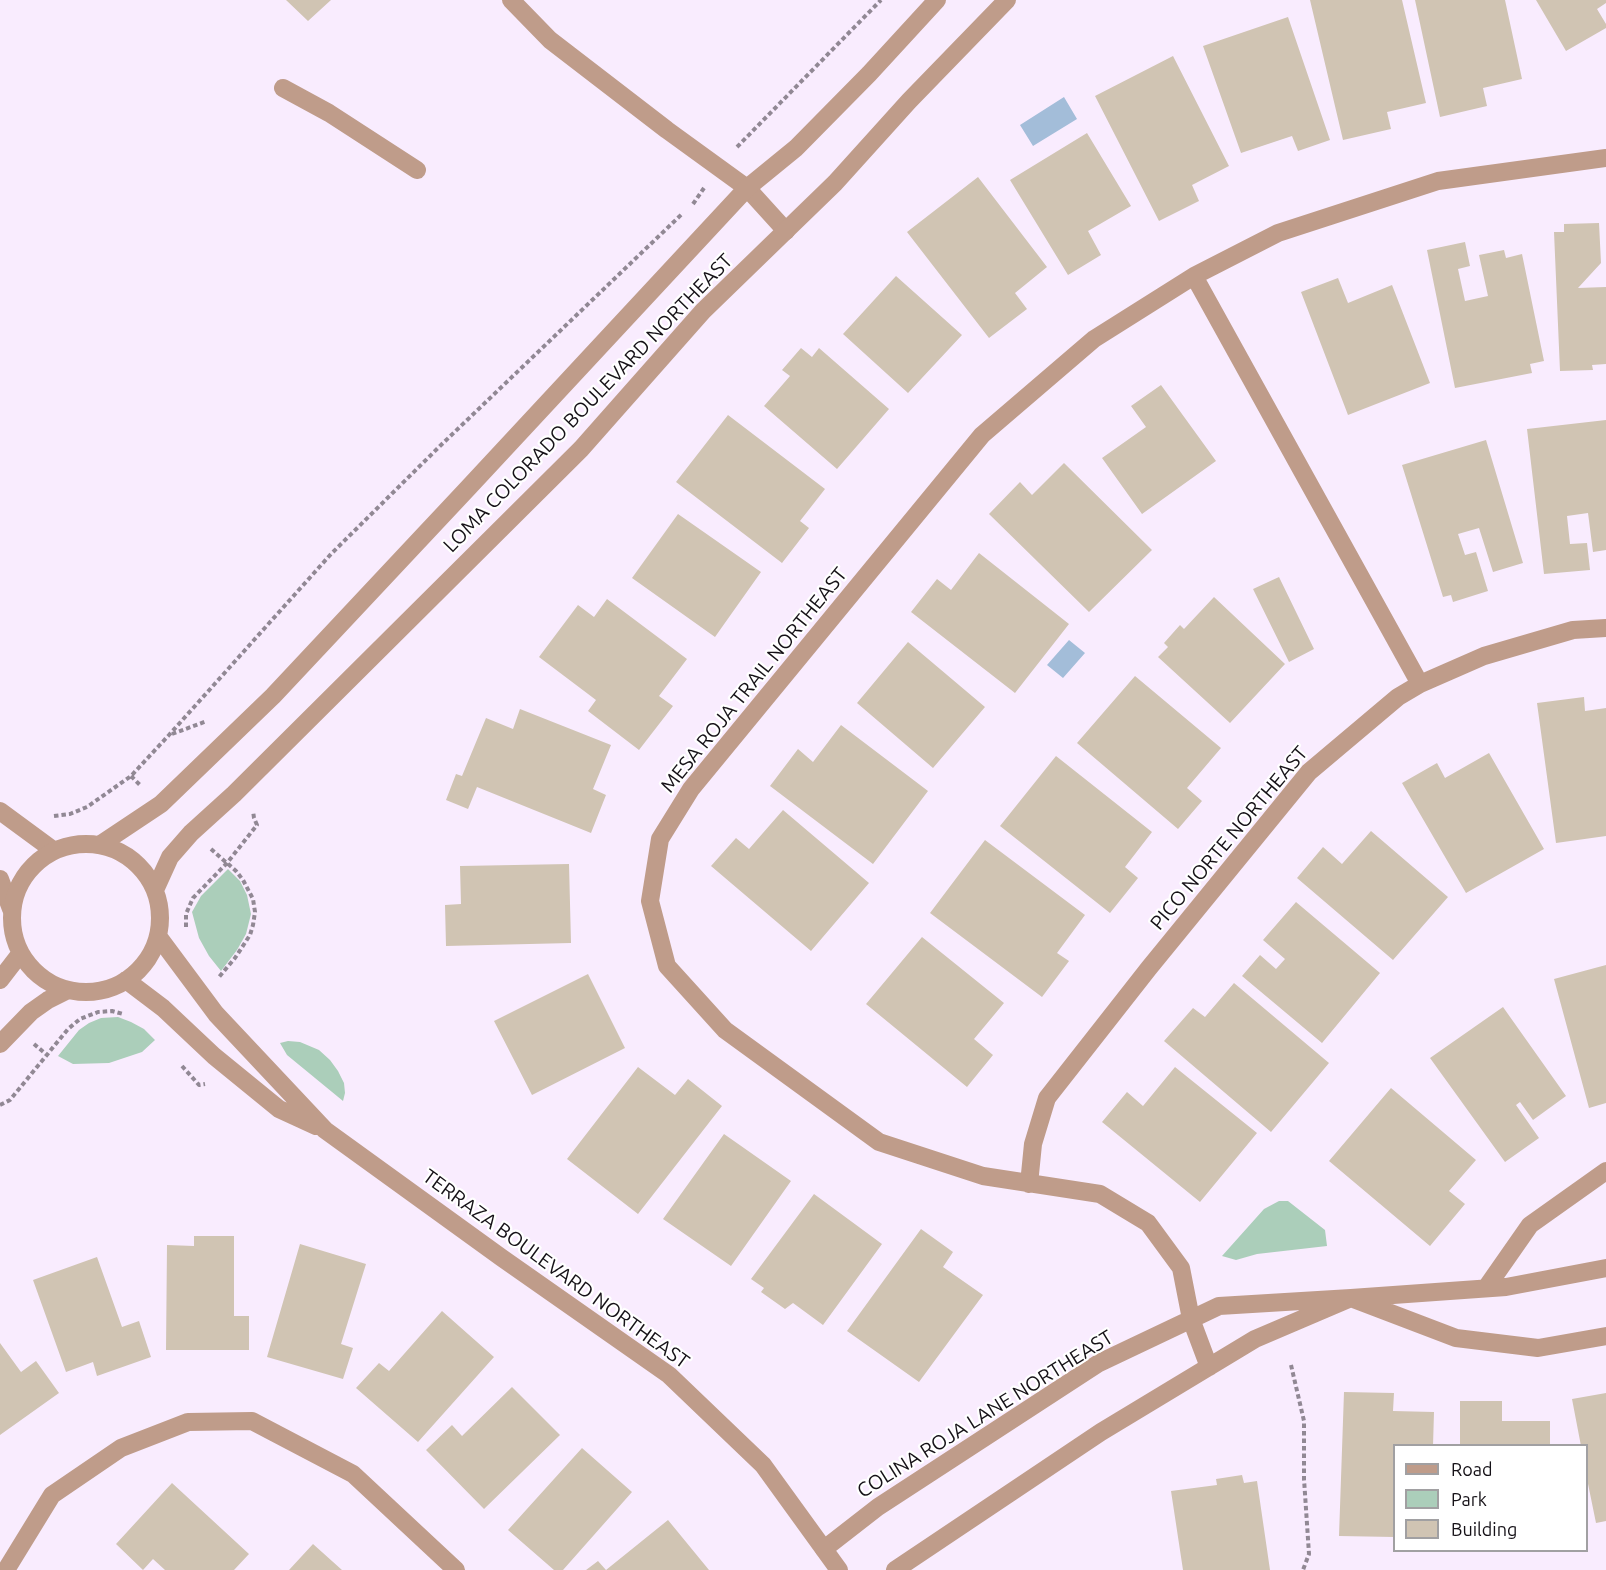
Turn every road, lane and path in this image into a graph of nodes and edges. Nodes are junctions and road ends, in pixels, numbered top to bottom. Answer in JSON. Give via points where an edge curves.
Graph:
{"nodes":[{"id":1,"x":511,"y":0,"type":"edge"},
{"id":2,"x":881,"y":0,"type":"edge"},
{"id":3,"x":937,"y":0,"type":"edge"},
{"id":4,"x":1007,"y":0,"type":"edge"},
{"id":5,"x":283,"y":88,"type":"dead end"},
{"id":6,"x":1606,"y":158,"type":"edge"},
{"id":7,"x":718,"y":167,"type":"junction"},
{"id":8,"x":417,"y":170,"type":"dead end"},
{"id":9,"x":747,"y":188,"type":"junction"},
{"id":10,"x":786,"y":231,"type":"junction"},
{"id":11,"x":1194,"y":276,"type":"junction"},
{"id":12,"x":1606,"y":628,"type":"edge"},
{"id":13,"x":1420,"y":684,"type":"junction"},
{"id":14,"x":0,"y":811,"type":"edge"},
{"id":15,"x":50,"y":815,"type":"dead end"},
{"id":16,"x":257,"y":825,"type":"dead end"},
{"id":17,"x":100,"y":844,"type":"junction"},
{"id":18,"x":53,"y":850,"type":"junction"},
{"id":19,"x":227,"y":863,"type":"junction"},
{"id":20,"x":0,"y":879,"type":"edge"},
{"id":21,"x":155,"y":890,"type":"junction"},
{"id":22,"x":11,"y":909,"type":"junction"},
{"id":23,"x":186,"y":930,"type":"dead end"},
{"id":24,"x":158,"y":936,"type":"junction"},
{"id":25,"x":20,"y":954,"type":"junction"},
{"id":26,"x":214,"y":970,"type":"dead end"},
{"id":27,"x":219,"y":977,"type":"junction"},
{"id":28,"x":0,"y":980,"type":"edge"},
{"id":29,"x":126,"y":980,"type":"junction"},
{"id":30,"x":226,"y":984,"type":"dead end"},
{"id":31,"x":69,"y":990,"type":"junction"},
{"id":32,"x":126,"y":1015,"type":"dead end"},
{"id":33,"x":0,"y":1044,"type":"edge"},
{"id":34,"x":177,"y":1060,"type":"dead end"},
{"id":35,"x":199,"y":1085,"type":"dead end"},
{"id":36,"x":0,"y":1105,"type":"edge"},
{"id":37,"x":325,"y":1130,"type":"junction"},
{"id":38,"x":1606,"y":1171,"type":"edge"},
{"id":39,"x":1029,"y":1184,"type":"junction"},
{"id":40,"x":1606,"y":1268,"type":"edge"},
{"id":41,"x":1486,"y":1288,"type":"junction"},
{"id":42,"x":1351,"y":1298,"type":"junction"},
{"id":43,"x":1191,"y":1319,"type":"junction"},
{"id":44,"x":1606,"y":1336,"type":"edge"},
{"id":45,"x":1291,"y":1365,"type":"dead end"},
{"id":46,"x":1209,"y":1367,"type":"junction"},
{"id":47,"x":824,"y":1549,"type":"junction"},
{"id":48,"x":6,"y":1570,"type":"edge"},
{"id":49,"x":456,"y":1570,"type":"edge"},
{"id":50,"x":839,"y":1570,"type":"edge"},
{"id":51,"x":896,"y":1570,"type":"edge"},
{"id":52,"x":1303,"y":1570,"type":"edge"}],
"edges":[{"from":1,"to":7,"type":"street","via":[[550,40]]},
{"from":2,"to":7,"type":"path"},
{"from":3,"to":9,"type":"street","name":"LOMA COLORADO BOULEVARD NORTHEAST","via":[[796,148]]},
{"from":4,"to":10,"type":"street","name":"LOMA COLORADO BOULEVARD NORTHEAST"},
{"from":5,"to":8,"type":"street"},
{"from":6,"to":11,"type":"street","name":"MESA ROJA TRAIL NORTHEAST","via":[[1438,181],[1278,233]]},
{"from":7,"to":9,"type":"street"},
{"from":7,"to":15,"type":"path","via":[[691,206],[331,554],[131,776],[87,807],[70,814]]},
{"from":9,"to":10,"type":"street"},
{"from":9,"to":17,"type":"street","name":"LOMA COLORADO BOULEVARD NORTHEAST","via":[[273,696],[161,804]]},
{"from":10,"to":21,"type":"street","name":"LOMA COLORADO BOULEVARD NORTHEAST","via":[[703,311],[581,449],[191,833],[171,857]]},
{"from":11,"to":13,"type":"street"},
{"from":11,"to":39,"type":"street","name":"MESA ROJA TRAIL NORTHEAST","via":[[1094,339],[982,435],[691,789],[660,838],[650,901],[667,966],[725,1030],[879,1142],[983,1176]]},
{"from":12,"to":13,"type":"street","name":"PICO NORTE NORTHEAST","via":[[1573,630],[1484,656]]},
{"from":13,"to":39,"type":"street","name":"PICO NORTE NORTHEAST","via":[[1398,697],[1309,772],[1047,1098],[1033,1144]]},
{"from":14,"to":18,"type":"street"},
{"from":16,"to":19,"type":"path"},
{"from":17,"to":18,"type":"street","via":[[76,844]]},
{"from":17,"to":21,"type":"street","via":[[124,853],[136,863]]},
{"from":18,"to":22,"type":"street","via":[[33,864],[18,885]]},
{"from":19,"to":23,"type":"path","via":[[193,898],[185,918]]},
{"from":19,"to":27,"type":"path","via":[[249,890],[255,912],[250,935]]},
{"from":20,"to":22,"type":"street"},
{"from":21,"to":24,"type":"street","via":[[160,905]]},
{"from":22,"to":25,"type":"street","via":[[12,932]]},
{"from":24,"to":29,"type":"street","via":[[152,954]]},
{"from":24,"to":37,"type":"street","name":"TERRAZA BOULEVARD NORTHEAST","via":[[216,1014]]},
{"from":25,"to":28,"type":"street"},
{"from":25,"to":31,"type":"street","via":[[49,983]]},
{"from":26,"to":27,"type":"path"},
{"from":27,"to":30,"type":"path"},
{"from":29,"to":31,"type":"street","via":[[108,989]]},
{"from":29,"to":37,"type":"street","name":"TERRAZA BOULEVARD NORTHEAST","via":[[279,1109]]},
{"from":31,"to":33,"type":"street","via":[[31,1012]]},
{"from":32,"to":36,"type":"path","via":[[105,1011],[80,1019],[10,1100]]},
{"from":34,"to":35,"type":"path"},
{"from":37,"to":47,"type":"street","name":"TERRAZA BOULEVARD NORTHEAST","via":[[669,1375],[763,1465]]},
{"from":38,"to":41,"type":"street","via":[[1530,1225]]},
{"from":39,"to":43,"type":"street","name":"MESA ROJA TRAIL NORTHEAST","via":[[1100,1194],[1148,1222],[1181,1268]]},
{"from":40,"to":41,"type":"street","name":"COLINA ROJA LANE NORTHEAST"},
{"from":41,"to":42,"type":"street","name":"COLINA ROJA LANE NORTHEAST"},
{"from":42,"to":43,"type":"street","name":"COLINA ROJA LANE NORTHEAST","via":[[1219,1306]]},
{"from":42,"to":44,"type":"street","name":"COLINA ROJA LANE NORTHEAST","via":[[1456,1338],[1538,1348]]},
{"from":42,"to":46,"type":"street","name":"COLINA ROJA LANE NORTHEAST","via":[[1255,1339]]},
{"from":43,"to":46,"type":"street","name":"MESA ROJA TRAIL NORTHEAST"},
{"from":43,"to":47,"type":"street","name":"COLINA ROJA LANE NORTHEAST","via":[[1099,1363],[878,1507]]},
{"from":45,"to":52,"type":"path","via":[[1304,1421],[1309,1554]]},
{"from":46,"to":51,"type":"street","name":"COLINA ROJA LANE NORTHEAST","via":[[1101,1432]]},
{"from":47,"to":50,"type":"street","name":"TERRAZA BOULEVARD NORTHEAST"},
{"from":48,"to":49,"type":"street","via":[[52,1495],[121,1448],[188,1422],[252,1421],[354,1474]]}]}
